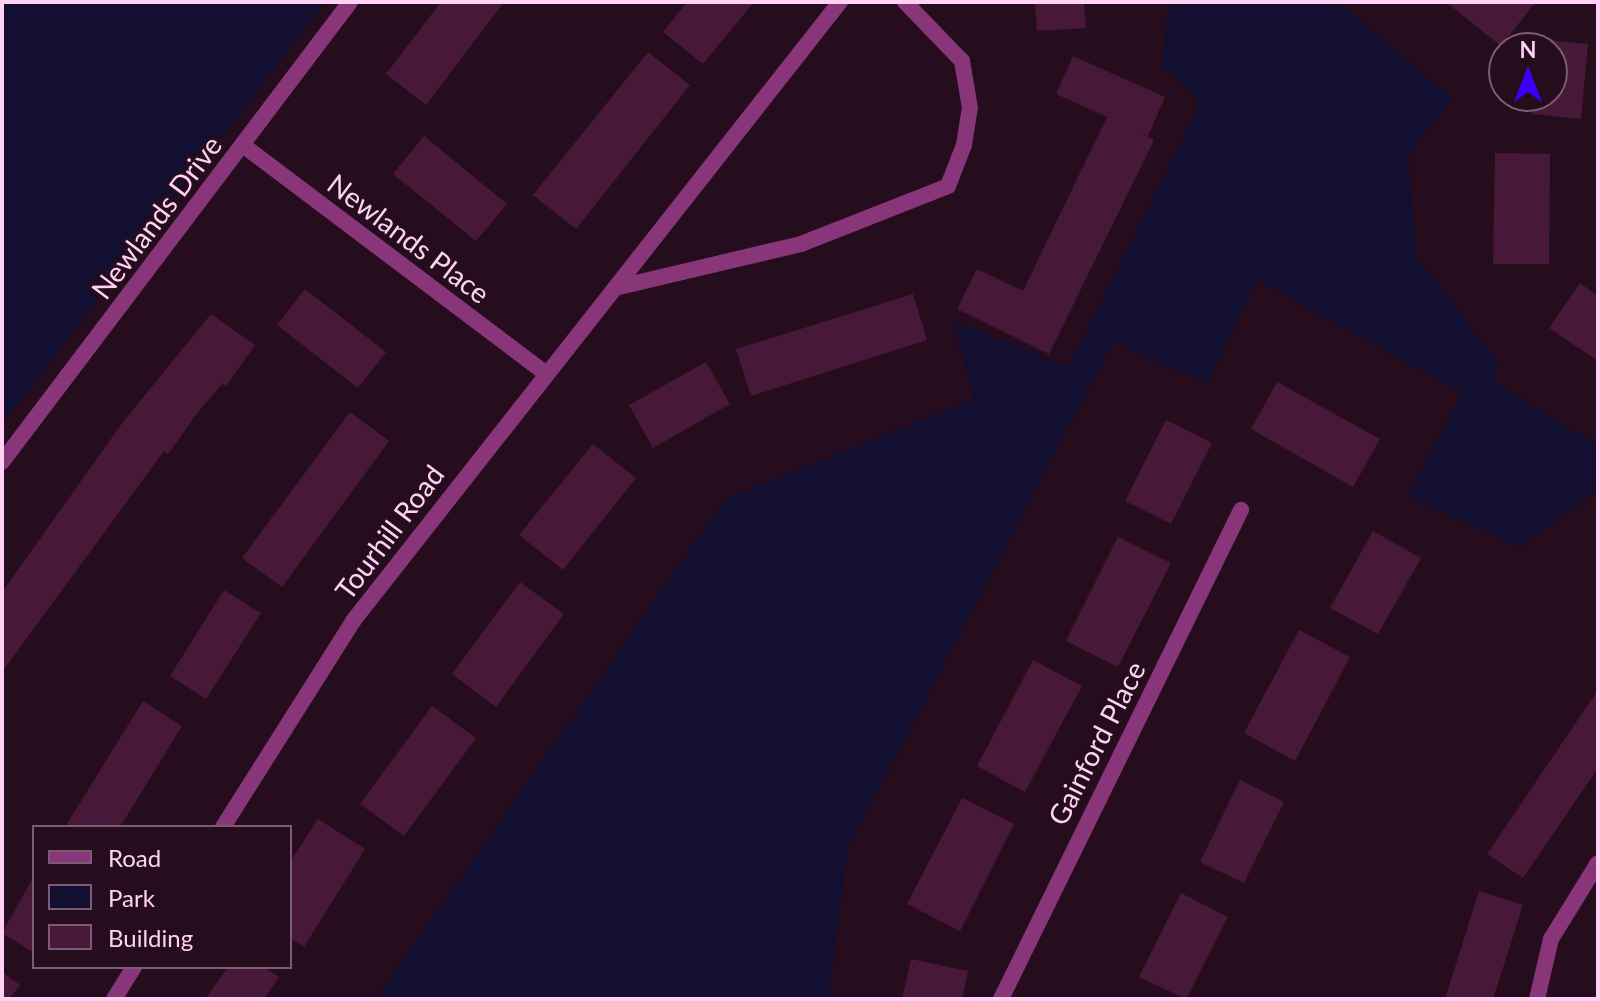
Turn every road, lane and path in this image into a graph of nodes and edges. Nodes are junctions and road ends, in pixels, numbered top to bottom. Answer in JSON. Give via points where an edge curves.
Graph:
{"nodes":[{"id":1,"x":350,"y":2,"type":"edge"},
{"id":2,"x":840,"y":2,"type":"edge"},
{"id":3,"x":905,"y":2,"type":"edge"},
{"id":4,"x":244,"y":146,"type":"junction"},
{"id":5,"x":619,"y":287,"type":"junction"},
{"id":6,"x":544,"y":372,"type":"junction"},
{"id":7,"x":2,"y":462,"type":"edge"},
{"id":8,"x":1241,"y":510,"type":"dead end"},
{"id":9,"x":224,"y":825,"type":"edge"},
{"id":10,"x":1598,"y":863,"type":"edge"},
{"id":11,"x":133,"y":969,"type":"edge"},
{"id":12,"x":114,"y":999,"type":"edge"},
{"id":13,"x":1001,"y":999,"type":"edge"},
{"id":14,"x":1537,"y":999,"type":"edge"}],
"edges":[{"from":1,"to":4,"type":"street","name":"Newlands Drive"},
{"from":2,"to":5,"type":"street","name":"Tourhill Road"},
{"from":3,"to":5,"type":"street","via":[[962,61],[970,108],[964,145],[948,186],[801,244]]},
{"from":4,"to":6,"type":"street","name":"Newlands Place"},
{"from":4,"to":7,"type":"street","name":"Newlands Drive"},
{"from":5,"to":6,"type":"street","name":"Tourhill Road"},
{"from":6,"to":9,"type":"street","name":"Tourhill Road","via":[[353,621]]},
{"from":8,"to":13,"type":"street","name":"Gainford Place"},
{"from":10,"to":14,"type":"street","via":[[1551,939]]},
{"from":11,"to":12,"type":"street"}]}
